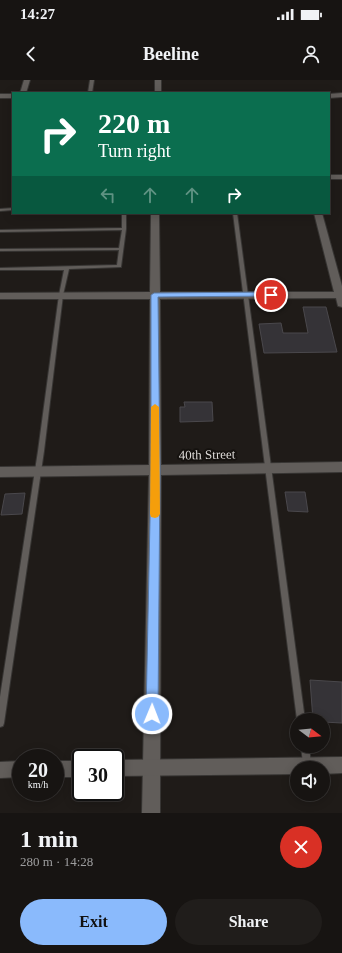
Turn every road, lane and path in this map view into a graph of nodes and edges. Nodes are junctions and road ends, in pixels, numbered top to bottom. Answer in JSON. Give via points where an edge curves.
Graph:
{"nodes":[{"id":1,"x":26,"y":80,"type":"edge"},
{"id":2,"x":92,"y":80,"type":"edge"},
{"id":3,"x":158,"y":80,"type":"edge"},
{"id":4,"x":23,"y":92,"type":"edge"},
{"id":5,"x":90,"y":92,"type":"edge"},
{"id":6,"x":158,"y":92,"type":"edge"},
{"id":7,"x":342,"y":95,"type":"edge"},
{"id":8,"x":0,"y":96,"type":"edge"},
{"id":9,"x":12,"y":96,"type":"edge"},
{"id":10,"x":330,"y":96,"type":"edge"},
{"id":11,"x":330,"y":177,"type":"edge"},
{"id":12,"x":342,"y":177,"type":"edge"},
{"id":13,"x":12,"y":209,"type":"edge"},
{"id":14,"x":0,"y":210,"type":"edge"},
{"id":15,"x":124,"y":214,"type":"edge"},
{"id":16,"x":155,"y":214,"type":"edge"},
{"id":17,"x":235,"y":214,"type":"edge"},
{"id":18,"x":318,"y":214,"type":"edge"},
{"id":19,"x":124,"y":229,"type":"junction"},
{"id":20,"x":0,"y":231,"type":"edge"},
{"id":21,"x":121,"y":249,"type":"junction"},
{"id":22,"x":0,"y":250,"type":"edge"},
{"id":23,"x":67,"y":268,"type":"junction"},
{"id":24,"x":0,"y":269,"type":"edge"},
{"id":25,"x":61,"y":295,"type":"junction"},
{"id":26,"x":154,"y":295,"type":"junction"},
{"id":27,"x":246,"y":295,"type":"junction"},
{"id":28,"x":0,"y":296,"type":"edge"},
{"id":29,"x":341,"y":298,"type":"edge"},
{"id":30,"x":342,"y":467,"type":"edge"},
{"id":31,"x":269,"y":468,"type":"junction"},
{"id":32,"x":155,"y":470,"type":"junction"},
{"id":33,"x":37,"y":471,"type":"junction"},
{"id":34,"x":0,"y":472,"type":"edge"},
{"id":35,"x":300,"y":713,"type":"edge"},
{"id":36,"x":0,"y":723,"type":"edge"},
{"id":37,"x":330,"y":765,"type":"edge"},
{"id":38,"x":342,"y":765,"type":"edge"},
{"id":39,"x":290,"y":766,"type":"edge"},
{"id":40,"x":124,"y":768,"type":"edge"},
{"id":41,"x":151,"y":768,"type":"junction"},
{"id":42,"x":12,"y":769,"type":"edge"},
{"id":43,"x":0,"y":770,"type":"edge"},
{"id":44,"x":151,"y":813,"type":"edge"}],
"edges":[{"from":1,"to":4,"type":"street"},
{"from":2,"to":5,"type":"lane"},
{"from":3,"to":6,"type":"street"},
{"from":7,"to":10,"type":"street"},
{"from":8,"to":9,"type":"street"},
{"from":11,"to":12,"type":"street"},
{"from":13,"to":14,"type":"lane"},
{"from":15,"to":19,"type":"lane"},
{"from":16,"to":26,"type":"street"},
{"from":17,"to":27,"type":"lane"},
{"from":18,"to":29,"type":"street"},
{"from":19,"to":20,"type":"lane"},
{"from":19,"to":21,"type":"lane"},
{"from":21,"to":22,"type":"lane"},
{"from":21,"to":23,"type":"lane","via":[[119,266]]},
{"from":23,"to":24,"type":"lane"},
{"from":23,"to":25,"type":"lane"},
{"from":25,"to":26,"type":"street"},
{"from":25,"to":28,"type":"street"},
{"from":25,"to":33,"type":"lane"},
{"from":26,"to":27,"type":"street"},
{"from":26,"to":32,"type":"street"},
{"from":27,"to":29,"type":"street"},
{"from":27,"to":31,"type":"lane"},
{"from":30,"to":31,"type":"street","name":"40th Street"},
{"from":31,"to":32,"type":"street","name":"40th Street"},
{"from":31,"to":35,"type":"lane"},
{"from":32,"to":33,"type":"street","name":"40th Street"},
{"from":32,"to":41,"type":"street"},
{"from":33,"to":34,"type":"street","name":"40th Street"},
{"from":33,"to":36,"type":"lane"},
{"from":37,"to":38,"type":"street"},
{"from":39,"to":41,"type":"street"},
{"from":40,"to":41,"type":"street"},
{"from":41,"to":44,"type":"street"},
{"from":42,"to":43,"type":"street"}]}
